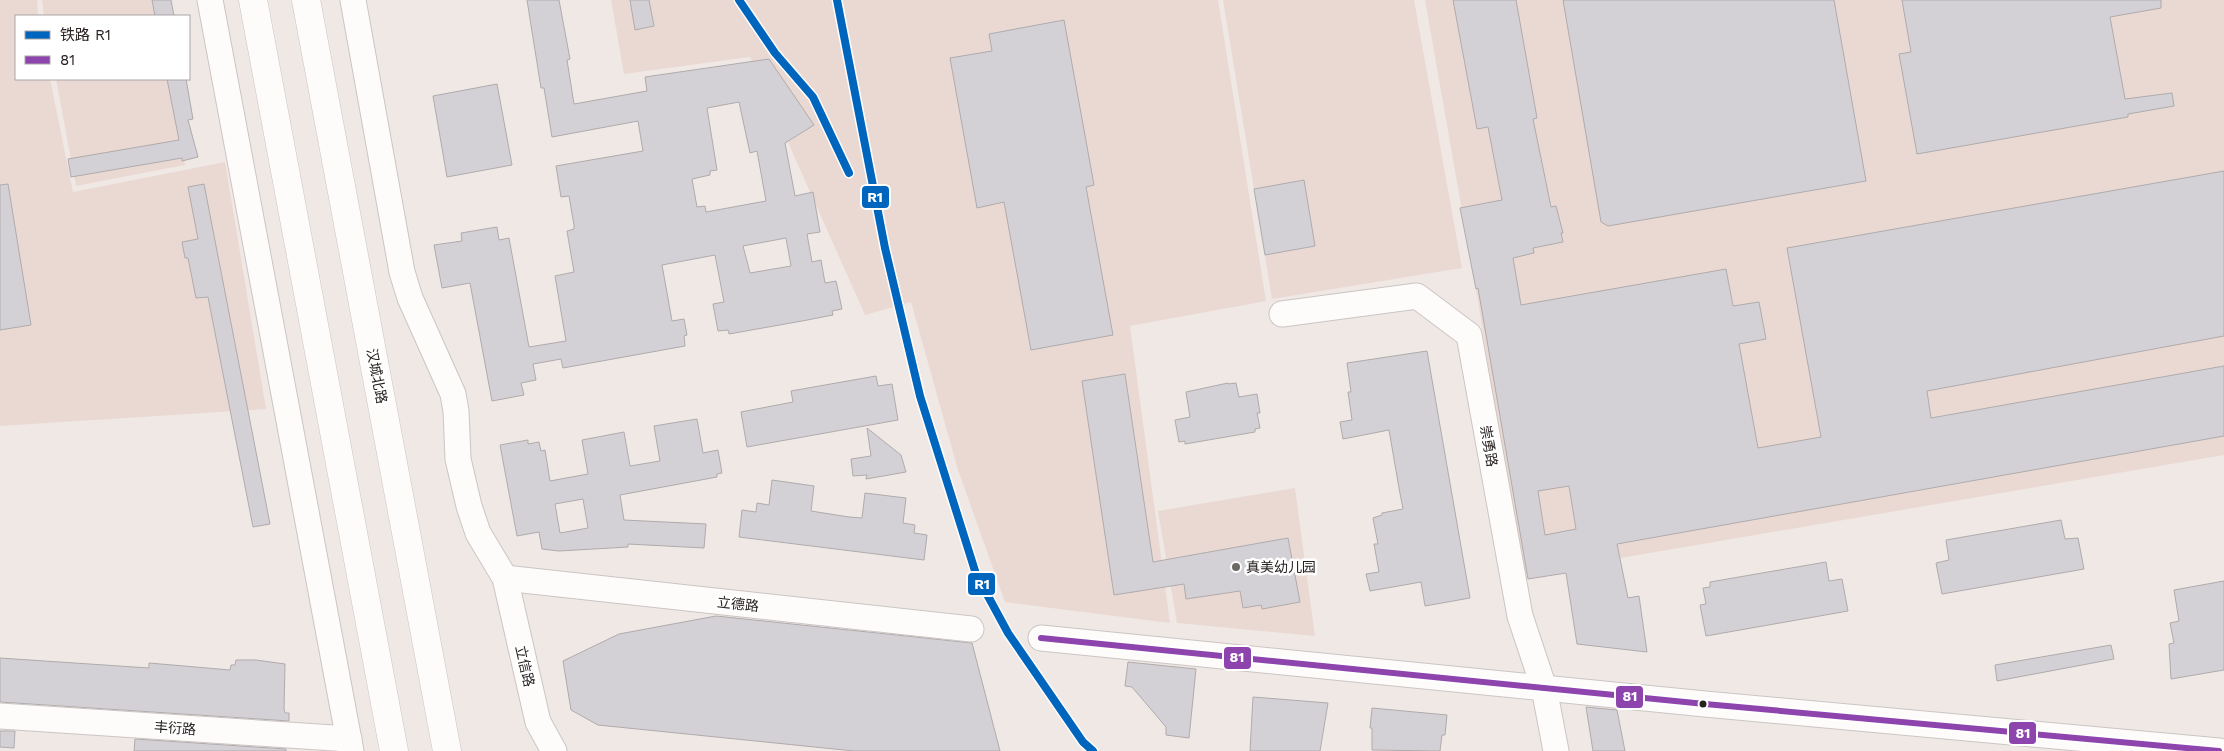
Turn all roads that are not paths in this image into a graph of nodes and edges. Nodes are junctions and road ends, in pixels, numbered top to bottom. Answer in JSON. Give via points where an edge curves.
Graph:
{"nodes":[{"id":1,"x":210,"y":0,"type":"edge"},
{"id":2,"x":253,"y":0,"type":"edge"},
{"id":3,"x":306,"y":0,"type":"edge"},
{"id":4,"x":352,"y":0,"type":"edge"},
{"id":5,"x":1282,"y":314,"type":"dead end"},
{"id":6,"x":505,"y":578,"type":"junction"},
{"id":7,"x":971,"y":629,"type":"dead end"},
{"id":8,"x":1041,"y":638,"type":"dead end"},
{"id":9,"x":1544,"y":688,"type":"junction"},
{"id":10,"x":0,"y":716,"type":"edge"},
{"id":11,"x":350,"y":745,"type":"edge"},
{"id":12,"x":394,"y":751,"type":"edge"},
{"id":13,"x":447,"y":751,"type":"edge"},
{"id":14,"x":554,"y":751,"type":"edge"},
{"id":15,"x":1556,"y":751,"type":"edge"},
{"id":16,"x":2219,"y":751,"type":"edge"}],
"edges":[{"from":1,"to":11,"type":"street"},
{"from":2,"to":12,"type":"main road"},
{"from":3,"to":13,"type":"main road","name":"汉城北路"},
{"from":4,"to":6,"type":"street","name":"立信路","via":[[402,272],[410,298],[453,394],[458,459],[478,533]]},
{"from":5,"to":9,"type":"street","name":"崇勇路","via":[[1417,296],[1469,335],[1520,616]]},
{"from":6,"to":7,"type":"street","name":"立德路"},
{"from":6,"to":14,"type":"street","name":"立信路","via":[[538,722]]},
{"from":8,"to":9,"type":"street"},
{"from":9,"to":15,"type":"street","name":"崇勇路"},
{"from":9,"to":16,"type":"street"},
{"from":10,"to":11,"type":"street","name":"丰衍路"}]}
